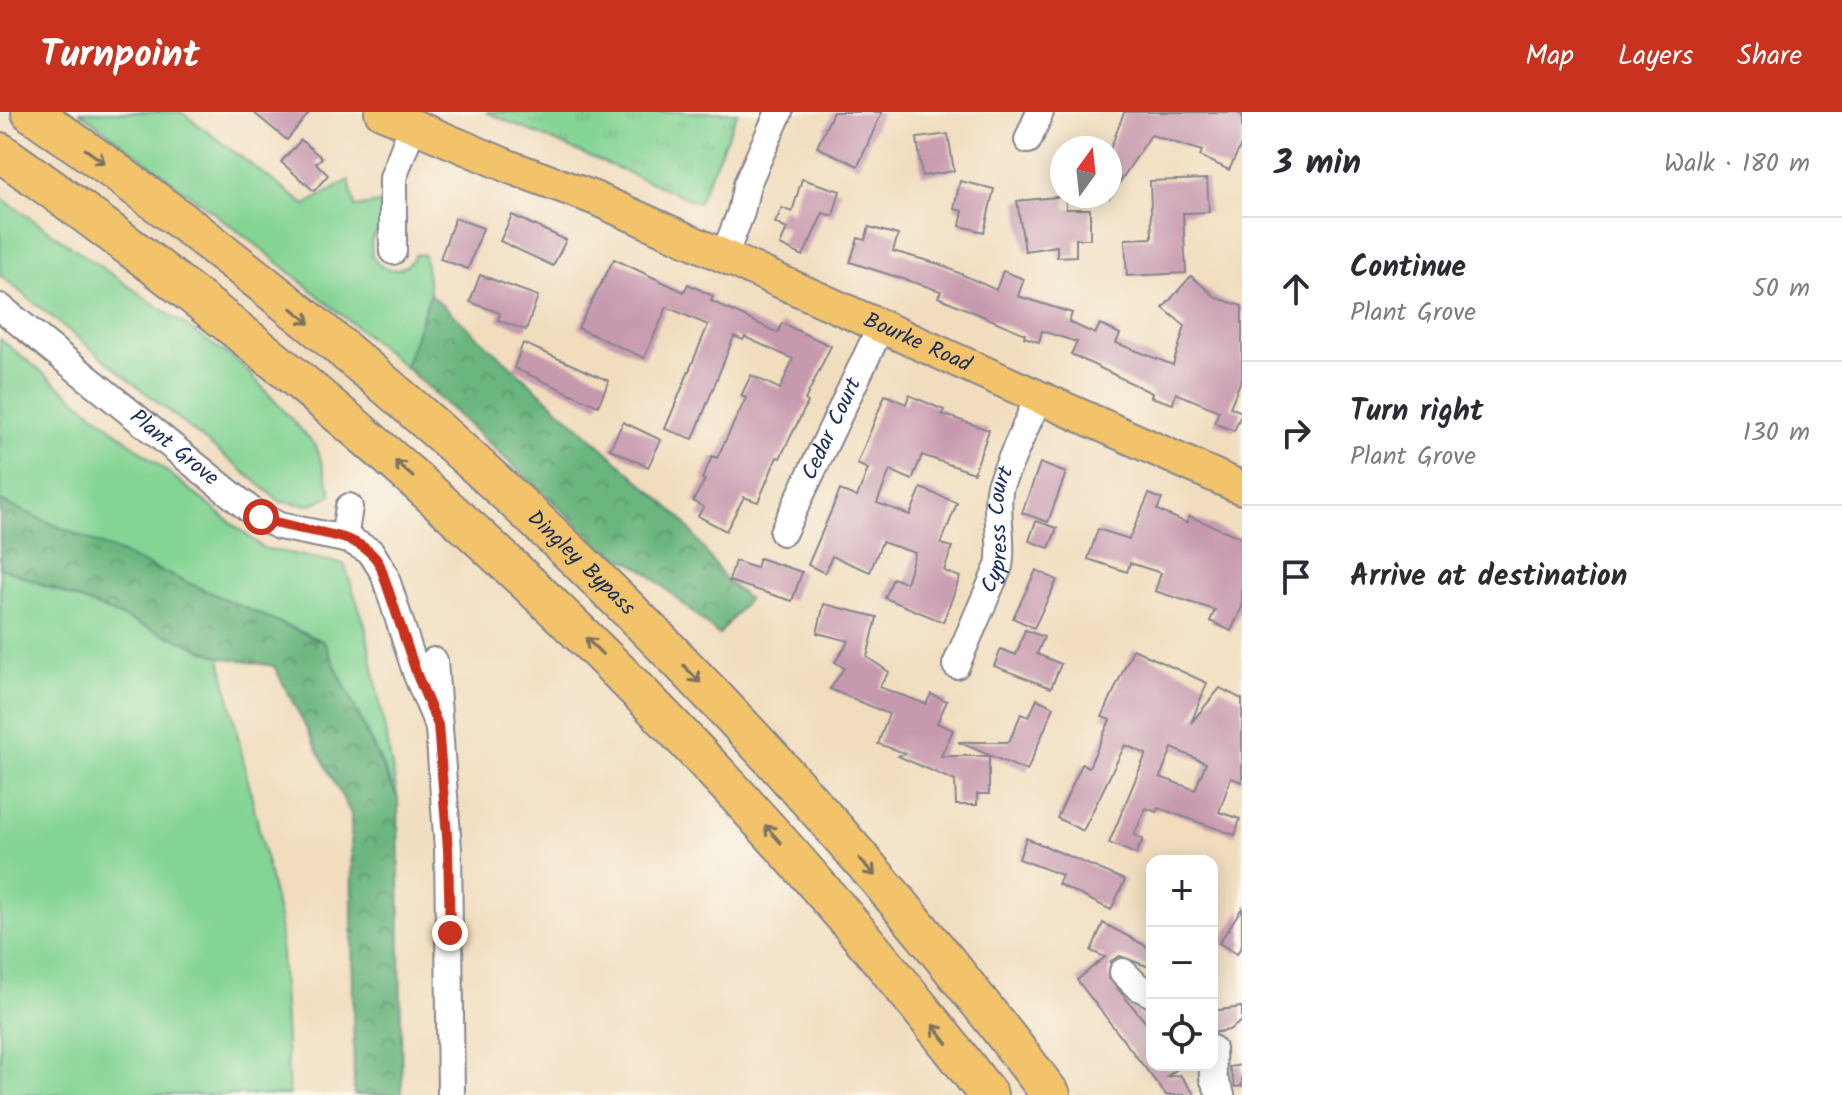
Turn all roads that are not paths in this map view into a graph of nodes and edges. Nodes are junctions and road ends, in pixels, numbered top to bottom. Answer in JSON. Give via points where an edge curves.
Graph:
{"nodes":[{"id":1,"x":31,"y":112,"type":"edge"},
{"id":2,"x":381,"y":112,"type":"edge"},
{"id":3,"x":779,"y":112,"type":"edge"},
{"id":4,"x":1040,"y":112,"type":"edge"},
{"id":5,"x":418,"y":117,"type":"edge"},
{"id":6,"x":1028,"y":140,"type":"dead end"},
{"id":7,"x":0,"y":152,"type":"edge"},
{"id":8,"x":393,"y":251,"type":"dead end"},
{"id":9,"x":717,"y":252,"type":"junction"},
{"id":10,"x":0,"y":307,"type":"edge"},
{"id":11,"x":881,"y":326,"type":"junction"},
{"id":12,"x":1039,"y":396,"type":"junction"},
{"id":13,"x":1242,"y":488,"type":"edge"},
{"id":14,"x":349,"y":507,"type":"dead end"},
{"id":15,"x":779,"y":536,"type":"dead end"},
{"id":16,"x":344,"y":539,"type":"junction"},
{"id":17,"x":434,"y":661,"type":"dead end"},
{"id":18,"x":956,"y":665,"type":"dead end"},
{"id":19,"x":438,"y":725,"type":"junction"},
{"id":20,"x":1123,"y":972,"type":"dead end"},
{"id":21,"x":1146,"y":991,"type":"edge"},
{"id":22,"x":1212,"y":1071,"type":"edge"},
{"id":23,"x":451,"y":1095,"type":"edge"},
{"id":24,"x":988,"y":1095,"type":"edge"},
{"id":25,"x":1051,"y":1095,"type":"edge"},
{"id":26,"x":1221,"y":1095,"type":"edge"}],
"edges":[{"from":1,"to":25,"type":"highway","name":"Dingley Bypass","one_way":true,"via":[[177,217],[327,337],[481,468],[629,610],[735,718],[889,892]]},
{"from":2,"to":5,"type":"main road","name":"Bourke Road"},
{"from":3,"to":9,"type":"street","via":[[747,184],[733,201]]},
{"from":4,"to":6,"type":"street"},
{"from":5,"to":8,"type":"street","via":[[393,181]]},
{"from":5,"to":9,"type":"main road","name":"Bourke Road","via":[[516,152],[594,198]]},
{"from":24,"to":7,"type":"highway","one_way":true,"via":[[765,825],[556,609],[328,403],[154,264]]},
{"from":9,"to":11,"type":"main road","name":"Bourke Road"},
{"from":10,"to":16,"type":"street","name":"Plant Grove","via":[[253,512],[284,527]]},
{"from":11,"to":12,"type":"main road","name":"Bourke Road"},
{"from":11,"to":15,"type":"street","name":"Cedar Court"},
{"from":12,"to":13,"type":"main road","name":"Bourke Road"},
{"from":12,"to":18,"type":"street","name":"Cypress Court","via":[[996,500],[999,566]]},
{"from":14,"to":16,"type":"street"},
{"from":16,"to":19,"type":"street","name":"Plant Grove","via":[[364,547],[378,561]]},
{"from":17,"to":19,"type":"street","name":"Plant Grove"},
{"from":19,"to":23,"type":"street","name":"Plant Grove","via":[[448,849]]},
{"from":20,"to":21,"type":"street"},
{"from":22,"to":26,"type":"street"}]}
